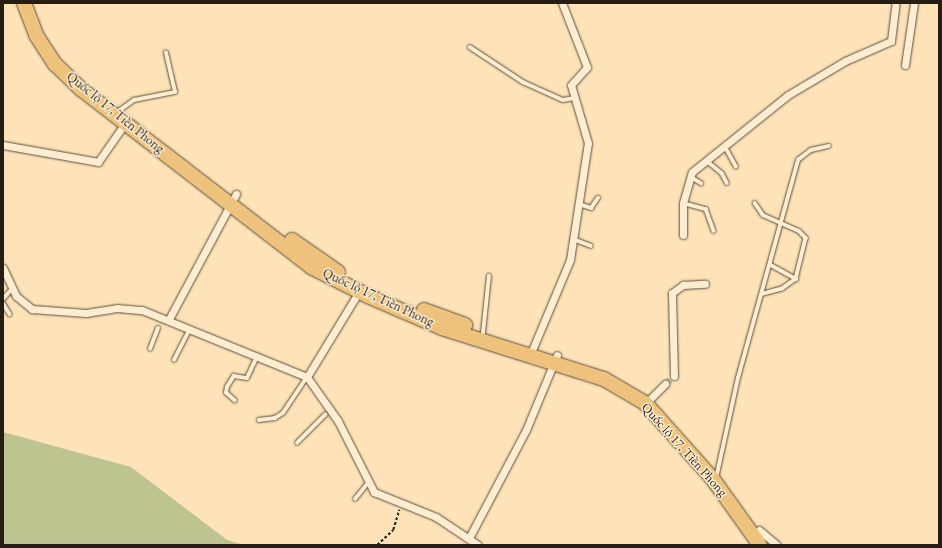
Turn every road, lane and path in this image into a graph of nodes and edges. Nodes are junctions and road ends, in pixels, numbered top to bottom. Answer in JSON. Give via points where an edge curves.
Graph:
{"nodes":[{"id":1,"x":24,"y":3,"type":"edge"},
{"id":2,"x":33,"y":3,"type":"edge"},
{"id":3,"x":562,"y":3,"type":"edge"},
{"id":4,"x":896,"y":3,"type":"edge"},
{"id":5,"x":914,"y":3,"type":"edge"},
{"id":6,"x":470,"y":46,"type":"dead end"},
{"id":7,"x":166,"y":54,"type":"dead end"},
{"id":8,"x":906,"y":65,"type":"dead end"},
{"id":9,"x":575,"y":98,"type":"junction"},
{"id":10,"x":124,"y":118,"type":"junction"},
{"id":11,"x":3,"y":145,"type":"edge"},
{"id":12,"x":829,"y":146,"type":"dead end"},
{"id":13,"x":726,"y":148,"type":"junction"},
{"id":14,"x":707,"y":161,"type":"junction"},
{"id":15,"x":736,"y":166,"type":"dead end"},
{"id":16,"x":690,"y":176,"type":"junction"},
{"id":17,"x":701,"y":183,"type":"dead end"},
{"id":18,"x":727,"y":183,"type":"dead end"},
{"id":19,"x":234,"y":198,"type":"junction"},
{"id":20,"x":598,"y":198,"type":"dead end"},
{"id":21,"x":683,"y":203,"type":"junction"},
{"id":22,"x":578,"y":204,"type":"junction"},
{"id":23,"x":755,"y":204,"type":"dead end"},
{"id":24,"x":784,"y":223,"type":"junction"},
{"id":25,"x":714,"y":231,"type":"dead end"},
{"id":26,"x":683,"y":235,"type":"dead end"},
{"id":27,"x":572,"y":239,"type":"junction"},
{"id":28,"x":591,"y":246,"type":"dead end"},
{"id":29,"x":771,"y":265,"type":"junction"},
{"id":30,"x":3,"y":268,"type":"edge"},
{"id":31,"x":489,"y":276,"type":"dead end"},
{"id":32,"x":796,"y":279,"type":"junction"},
{"id":33,"x":705,"y":284,"type":"dead end"},
{"id":34,"x":12,"y":289,"type":"junction"},
{"id":35,"x":360,"y":289,"type":"junction"},
{"id":36,"x":763,"y":294,"type":"junction"},
{"id":37,"x":3,"y":299,"type":"edge"},
{"id":38,"x":3,"y":303,"type":"edge"},
{"id":39,"x":10,"y":314,"type":"dead end"},
{"id":40,"x":165,"y":318,"type":"junction"},
{"id":41,"x":158,"y":328,"type":"dead end"},
{"id":42,"x":190,"y":328,"type":"junction"},
{"id":43,"x":483,"y":333,"type":"junction"},
{"id":44,"x":533,"y":348,"type":"junction"},
{"id":45,"x":150,"y":349,"type":"dead end"},
{"id":46,"x":555,"y":358,"type":"junction"},
{"id":47,"x":256,"y":359,"type":"junction"},
{"id":48,"x":174,"y":360,"type":"dead end"},
{"id":49,"x":674,"y":376,"type":"dead end"},
{"id":50,"x":307,"y":377,"type":"junction"},
{"id":51,"x":665,"y":384,"type":"tunnel mouth"},
{"id":52,"x":649,"y":400,"type":"junction"},
{"id":53,"x":235,"y":401,"type":"dead end"},
{"id":54,"x":325,"y":415,"type":"dead end"},
{"id":55,"x":259,"y":420,"type":"dead end"},
{"id":56,"x":297,"y":443,"type":"dead end"},
{"id":57,"x":717,"y":474,"type":"junction"},
{"id":58,"x":368,"y":483,"type":"junction"},
{"id":59,"x":355,"y":499,"type":"dead end"},
{"id":60,"x":401,"y":504,"type":"junction"},
{"id":61,"x":758,"y":530,"type":"junction"},
{"id":62,"x":469,"y":538,"type":"junction"},
{"id":63,"x":377,"y":545,"type":"edge"},
{"id":64,"x":478,"y":545,"type":"edge"},
{"id":65,"x":760,"y":545,"type":"edge"},
{"id":66,"x":768,"y":545,"type":"edge"},
{"id":67,"x":777,"y":545,"type":"edge"}],
"edges":[{"from":1,"to":10,"type":"highway","name":"Quốc lộ 17, Tiền Phong","via":[[36,35],[55,64]]},
{"from":2,"to":10,"type":"highway","name":"Quốc lộ 17, Tiền Phong","via":[[47,36],[66,63]]},
{"from":3,"to":9,"type":"street","via":[[587,67],[571,80]]},
{"from":4,"to":13,"type":"street","via":[[891,41],[845,61],[788,95]]},
{"from":5,"to":8,"type":"street"},
{"from":6,"to":9,"type":"lane","via":[[529,85],[563,100]]},
{"from":7,"to":10,"type":"lane","via":[[175,92],[134,100]]},
{"from":9,"to":22,"type":"street","via":[[588,143]]},
{"from":10,"to":11,"type":"street","via":[[98,162]]},
{"from":10,"to":19,"type":"highway","name":"Quốc lộ 17, Tiền Phong"},
{"from":12,"to":24,"type":"lane","via":[[811,150],[798,160]]},
{"from":13,"to":14,"type":"street"},
{"from":13,"to":15,"type":"lane"},
{"from":14,"to":16,"type":"street"},
{"from":14,"to":18,"type":"lane","via":[[722,173]]},
{"from":16,"to":17,"type":"lane"},
{"from":16,"to":21,"type":"street"},
{"from":19,"to":35,"type":"highway","name":"Quốc lộ 17, Tiền Phong"},
{"from":19,"to":40,"type":"street"},
{"from":20,"to":22,"type":"lane","via":[[592,208]]},
{"from":21,"to":25,"type":"lane","via":[[706,209]]},
{"from":21,"to":26,"type":"street"},
{"from":22,"to":27,"type":"street"},
{"from":23,"to":24,"type":"lane","via":[[763,214]]},
{"from":24,"to":29,"type":"lane"},
{"from":24,"to":32,"type":"lane","via":[[806,238]]},
{"from":27,"to":28,"type":"lane"},
{"from":27,"to":44,"type":"street","via":[[570,260]]},
{"from":29,"to":32,"type":"lane"},
{"from":29,"to":36,"type":"lane"},
{"from":30,"to":34,"type":"street"},
{"from":31,"to":43,"type":"lane"},
{"from":32,"to":36,"type":"lane","via":[[782,289]]},
{"from":33,"to":49,"type":"street","via":[[683,285],[672,293]]},
{"from":34,"to":37,"type":"lane"},
{"from":34,"to":40,"type":"street","via":[[22,303],[32,309],[86,313],[117,308]]},
{"from":35,"to":43,"type":"highway","name":"Quốc lộ 17, Tiền Phong"},
{"from":35,"to":46,"type":"highway","name":"Quốc lộ 17, Tiền Phong","via":[[442,328]]},
{"from":35,"to":50,"type":"street"},
{"from":36,"to":57,"type":"lane","via":[[738,378]]},
{"from":38,"to":39,"type":"lane"},
{"from":40,"to":42,"type":"street"},
{"from":41,"to":45,"type":"lane"},
{"from":42,"to":47,"type":"street"},
{"from":42,"to":48,"type":"lane"},
{"from":43,"to":44,"type":"highway","name":"Quốc lộ 17, Tiền Phong"},
{"from":44,"to":46,"type":"highway","name":"Quốc lộ 17, Tiền Phong"},
{"from":46,"to":52,"type":"highway","name":"Quốc lộ 17, Tiền Phong","via":[[613,377]]},
{"from":46,"to":62,"type":"street","via":[[526,430]]},
{"from":46,"to":65,"type":"highway","name":"Quốc lộ 17, Tiền Phong","via":[[604,379],[645,403],[712,478]]},
{"from":47,"to":50,"type":"street"},
{"from":47,"to":53,"type":"lane","via":[[247,378],[234,376],[227,387],[226,393]]},
{"from":50,"to":55,"type":"lane","via":[[283,413],[275,418]]},
{"from":50,"to":58,"type":"street","via":[[330,410]]},
{"from":51,"to":52,"type":"street"},
{"from":52,"to":57,"type":"highway","name":"Quốc lộ 17, Tiền Phong"},
{"from":54,"to":56,"type":"lane"},
{"from":57,"to":61,"type":"highway","name":"Quốc lộ 17, Tiền Phong"},
{"from":58,"to":59,"type":"lane"},
{"from":58,"to":60,"type":"street","via":[[384,499]]},
{"from":60,"to":62,"type":"street","via":[[436,517]]},
{"from":60,"to":63,"type":"path","via":[[393,530]]},
{"from":61,"to":66,"type":"highway","name":"Quốc lộ 17, Tiền Phong"},
{"from":61,"to":67,"type":"street"},
{"from":62,"to":64,"type":"street"}]}
